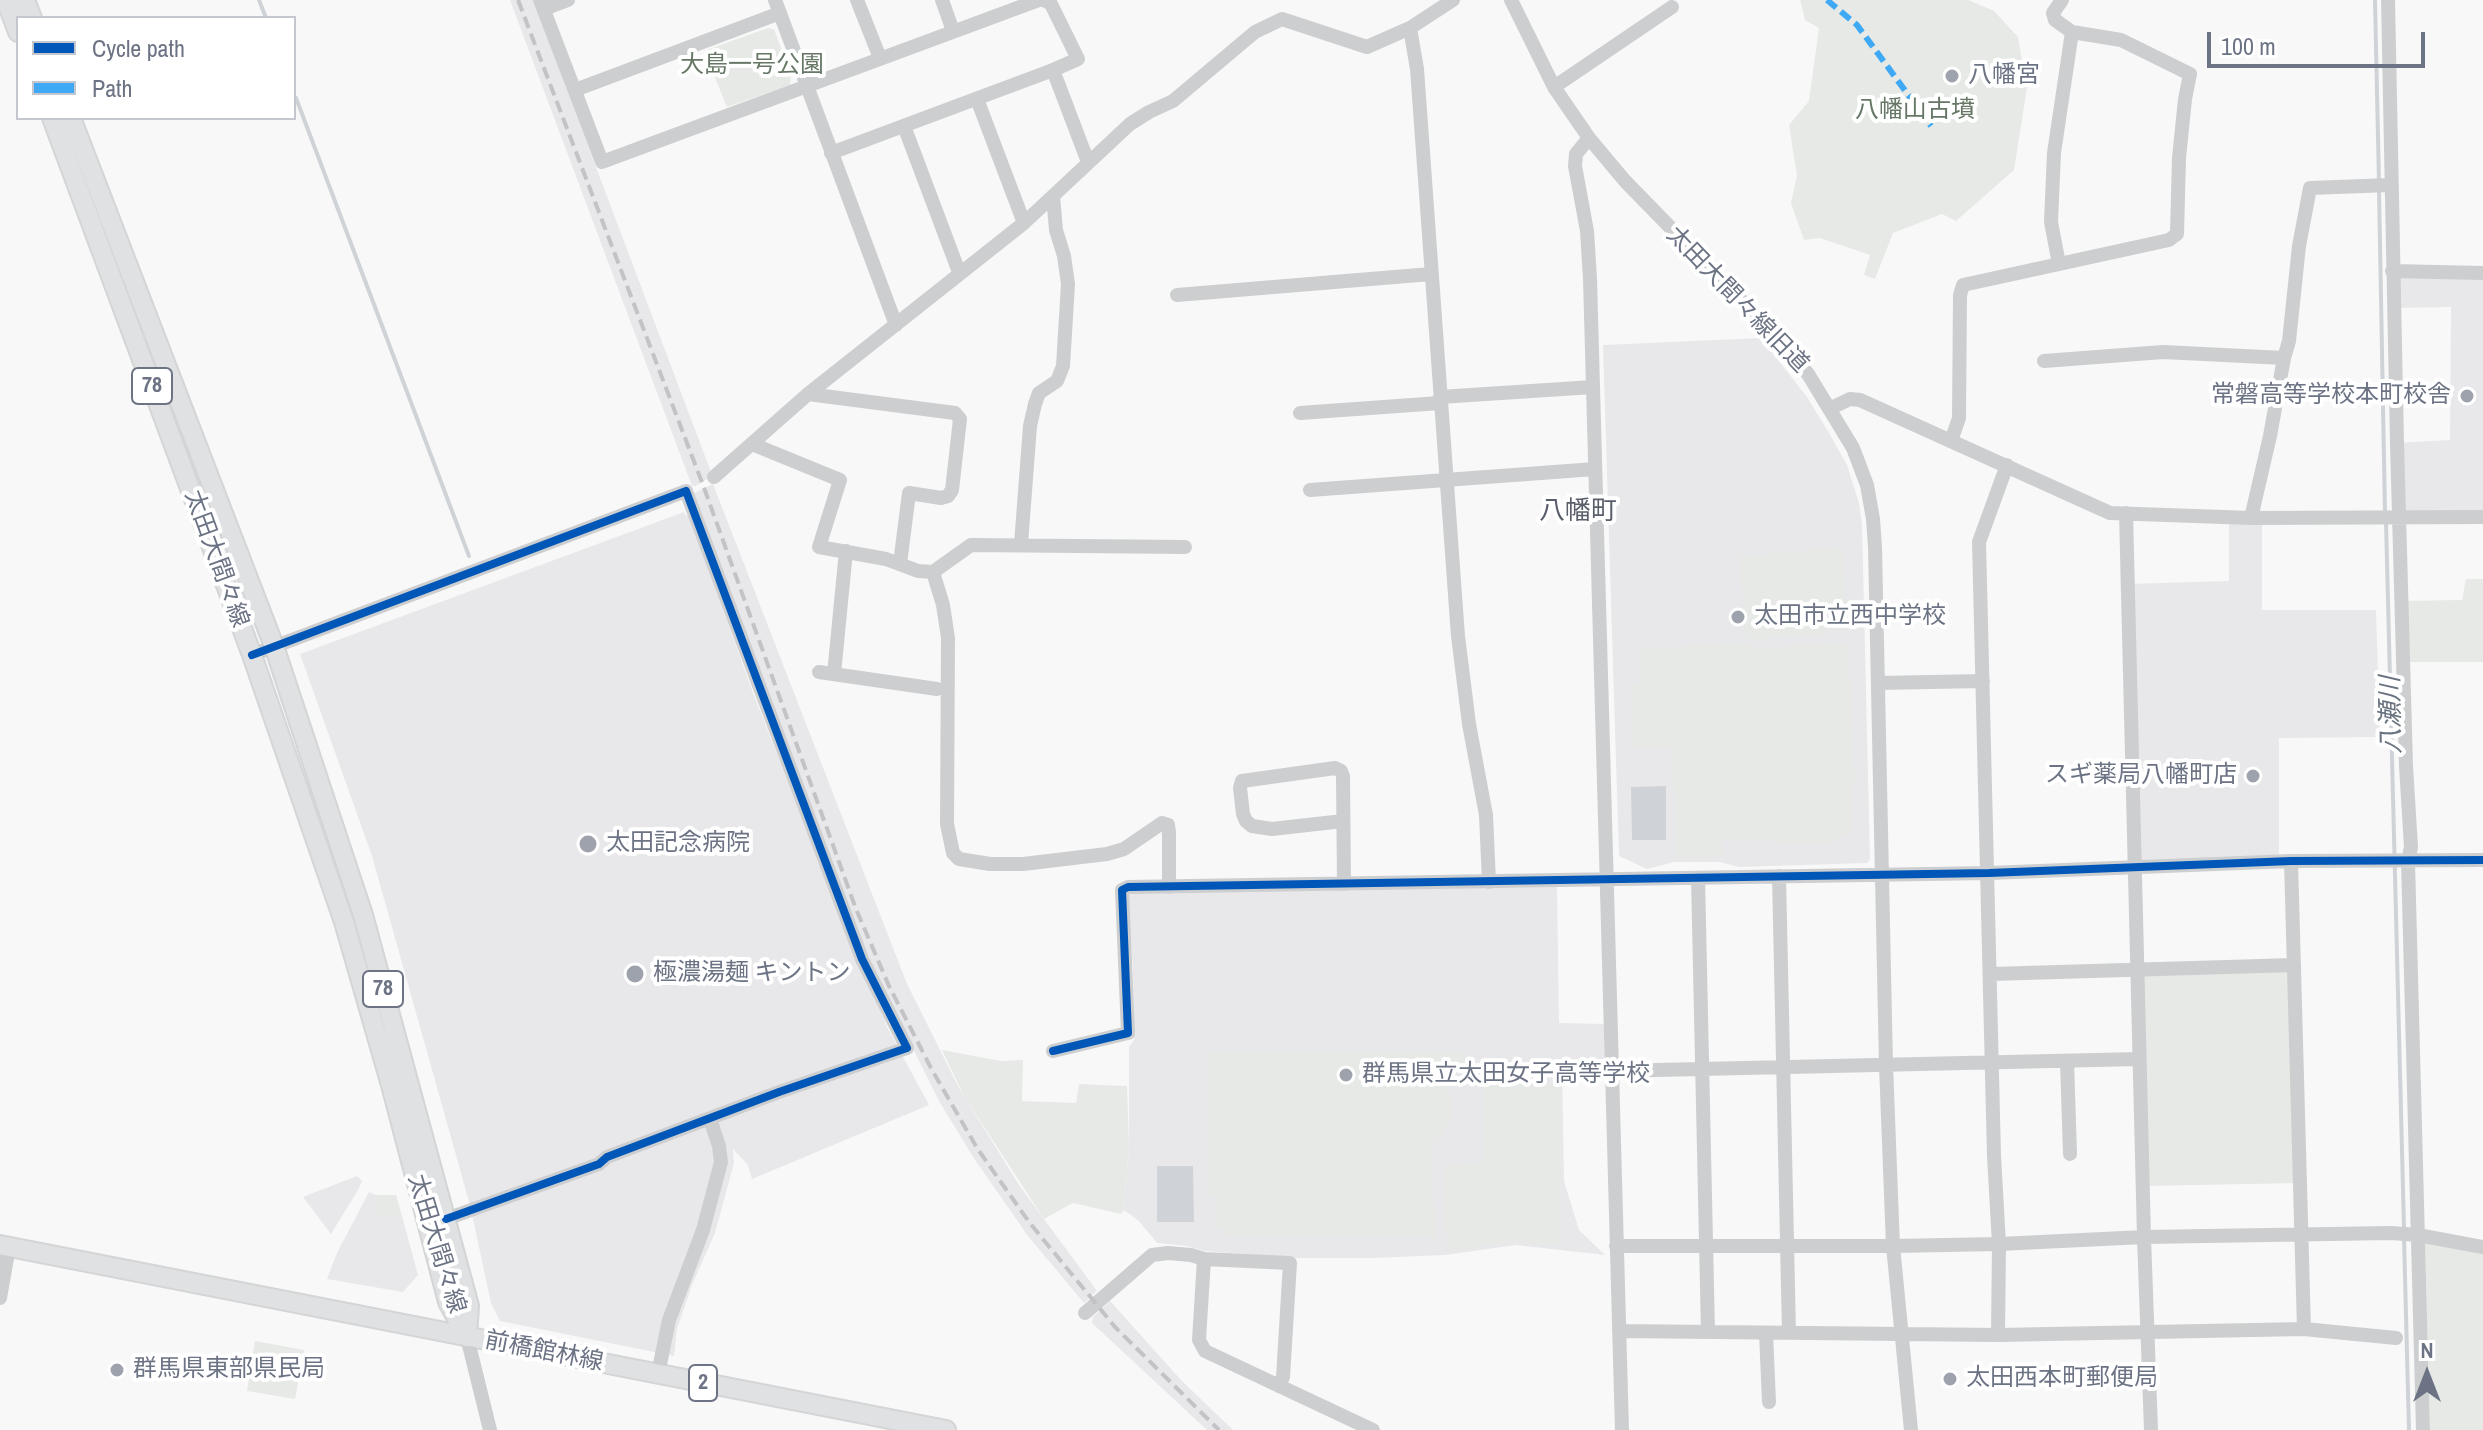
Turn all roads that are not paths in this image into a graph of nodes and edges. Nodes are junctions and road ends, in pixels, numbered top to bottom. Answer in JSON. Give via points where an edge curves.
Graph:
{"nodes":[{"id":1,"x":6,"y":0,"type":"edge"},
{"id":2,"x":568,"y":0,"type":"edge"},
{"id":3,"x":857,"y":0,"type":"edge"},
{"id":4,"x":942,"y":0,"type":"edge"},
{"id":5,"x":1042,"y":0,"type":"edge"},
{"id":6,"x":1453,"y":0,"type":"edge"},
{"id":7,"x":1511,"y":0,"type":"edge"},
{"id":8,"x":2062,"y":0,"type":"edge"},
{"id":9,"x":2388,"y":0,"type":"edge"},
{"id":10,"x":542,"y":4,"type":"edge"},
{"id":11,"x":777,"y":7,"type":"edge"},
{"id":12,"x":1672,"y":7,"type":"dead end"},
{"id":13,"x":16,"y":27,"type":"edge"},
{"id":14,"x":1410,"y":28,"type":"junction"},
{"id":15,"x":953,"y":31,"type":"junction"},
{"id":16,"x":2072,"y":32,"type":"junction"},
{"id":17,"x":880,"y":58,"type":"junction"},
{"id":18,"x":1053,"y":70,"type":"junction"},
{"id":19,"x":806,"y":86,"type":"junction"},
{"id":20,"x":1554,"y":87,"type":"junction"},
{"id":21,"x":575,"y":90,"type":"junction"},
{"id":22,"x":977,"y":99,"type":"junction"},
{"id":23,"x":53,"y":120,"type":"edge"},
{"id":24,"x":72,"y":120,"type":"edge"},
{"id":25,"x":904,"y":126,"type":"junction"},
{"id":26,"x":1589,"y":138,"type":"junction"},
{"id":27,"x":831,"y":153,"type":"junction"},
{"id":28,"x":1088,"y":162,"type":"junction"},
{"id":29,"x":2382,"y":185,"type":"junction"},
{"id":30,"x":1053,"y":196,"type":"junction"},
{"id":31,"x":1024,"y":223,"type":"junction"},
{"id":32,"x":2059,"y":264,"type":"junction"},
{"id":33,"x":2392,"y":271,"type":"junction"},
{"id":34,"x":959,"y":272,"type":"junction"},
{"id":35,"x":2483,"y":273,"type":"edge"},
{"id":36,"x":1431,"y":274,"type":"junction"},
{"id":37,"x":1177,"y":295,"type":"dead end"},
{"id":38,"x":896,"y":325,"type":"junction"},
{"id":39,"x":2284,"y":358,"type":"junction"},
{"id":40,"x":2044,"y":361,"type":"dead end"},
{"id":41,"x":1593,"y":387,"type":"junction"},
{"id":42,"x":808,"y":394,"type":"junction"},
{"id":43,"x":1440,"y":400,"type":"junction"},
{"id":44,"x":1831,"y":408,"type":"junction"},
{"id":45,"x":1300,"y":413,"type":"dead end"},
{"id":46,"x":1951,"y":441,"type":"junction"},
{"id":47,"x":752,"y":444,"type":"junction"},
{"id":48,"x":2007,"y":465,"type":"junction"},
{"id":49,"x":1595,"y":469,"type":"junction"},
{"id":50,"x":714,"y":477,"type":"dead end"},
{"id":51,"x":1446,"y":481,"type":"junction"},
{"id":52,"x":1310,"y":490,"type":"dead end"},
{"id":53,"x":2126,"y":513,"type":"junction"},
{"id":54,"x":2483,"y":517,"type":"edge"},
{"id":55,"x":2251,"y":518,"type":"junction"},
{"id":56,"x":2399,"y":519,"type":"junction"},
{"id":57,"x":1021,"y":544,"type":"junction"},
{"id":58,"x":1185,"y":547,"type":"dead end"},
{"id":59,"x":846,"y":551,"type":"junction"},
{"id":60,"x":900,"y":564,"type":"junction"},
{"id":61,"x":933,"y":572,"type":"junction"},
{"id":62,"x":274,"y":646,"type":"junction"},
{"id":63,"x":252,"y":655,"type":"junction"},
{"id":64,"x":1983,"y":681,"type":"junction"},
{"id":65,"x":1878,"y":683,"type":"junction"},
{"id":66,"x":937,"y":689,"type":"dead end"},
{"id":67,"x":1343,"y":821,"type":"junction"},
{"id":68,"x":2483,"y":860,"type":"edge"},
{"id":69,"x":2291,"y":861,"type":"junction"},
{"id":70,"x":2408,"y":861,"type":"junction"},
{"id":71,"x":2134,"y":868,"type":"junction"},
{"id":72,"x":1989,"y":873,"type":"junction"},
{"id":73,"x":1883,"y":875,"type":"junction"},
{"id":74,"x":1779,"y":876,"type":"junction"},
{"id":75,"x":1698,"y":878,"type":"junction"},
{"id":76,"x":1607,"y":880,"type":"junction"},
{"id":77,"x":1489,"y":882,"type":"junction"},
{"id":78,"x":1344,"y":884,"type":"junction"},
{"id":79,"x":1169,"y":887,"type":"junction"},
{"id":80,"x":2294,"y":965,"type":"junction"},
{"id":81,"x":2137,"y":970,"type":"junction"},
{"id":82,"x":1991,"y":974,"type":"junction"},
{"id":83,"x":1053,"y":1051,"type":"dead end"},
{"id":84,"x":2139,"y":1059,"type":"junction"},
{"id":85,"x":2067,"y":1061,"type":"junction"},
{"id":86,"x":1992,"y":1063,"type":"junction"},
{"id":87,"x":1886,"y":1065,"type":"junction"},
{"id":88,"x":1782,"y":1068,"type":"junction"},
{"id":89,"x":1702,"y":1069,"type":"junction"},
{"id":90,"x":1613,"y":1071,"type":"junction"},
{"id":91,"x":710,"y":1119,"type":"junction"},
{"id":92,"x":2070,"y":1154,"type":"dead end"},
{"id":93,"x":446,"y":1219,"type":"junction"},
{"id":94,"x":2302,"y":1234,"type":"junction"},
{"id":95,"x":2418,"y":1235,"type":"junction"},
{"id":96,"x":2144,"y":1237,"type":"junction"},
{"id":97,"x":1999,"y":1244,"type":"junction"},
{"id":98,"x":1706,"y":1245,"type":"junction"},
{"id":99,"x":1787,"y":1245,"type":"junction"},
{"id":100,"x":5,"y":1246,"type":"edge"},
{"id":101,"x":1616,"y":1246,"type":"junction"},
{"id":102,"x":1893,"y":1246,"type":"junction"},
{"id":103,"x":2483,"y":1247,"type":"edge"},
{"id":104,"x":1204,"y":1259,"type":"junction"},
{"id":105,"x":0,"y":1298,"type":"edge"},
{"id":106,"x":1085,"y":1313,"type":"dead end"},
{"id":107,"x":2304,"y":1329,"type":"junction"},
{"id":108,"x":1619,"y":1331,"type":"junction"},
{"id":109,"x":1708,"y":1332,"type":"junction"},
{"id":110,"x":1766,"y":1333,"type":"junction"},
{"id":111,"x":1789,"y":1333,"type":"junction"},
{"id":112,"x":1900,"y":1333,"type":"junction"},
{"id":113,"x":2147,"y":1333,"type":"junction"},
{"id":114,"x":1998,"y":1335,"type":"junction"},
{"id":115,"x":467,"y":1337,"type":"junction"},
{"id":116,"x":2396,"y":1338,"type":"dead end"},
{"id":117,"x":658,"y":1374,"type":"junction"},
{"id":118,"x":1279,"y":1386,"type":"junction"},
{"id":119,"x":1769,"y":1402,"type":"dead end"},
{"id":120,"x":490,"y":1430,"type":"edge"},
{"id":121,"x":942,"y":1430,"type":"edge"},
{"id":122,"x":1373,"y":1430,"type":"edge"},
{"id":123,"x":1622,"y":1430,"type":"edge"},
{"id":124,"x":1911,"y":1430,"type":"edge"},
{"id":125,"x":2151,"y":1430,"type":"edge"},
{"id":126,"x":2423,"y":1430,"type":"edge"}],
"edges":[{"from":1,"to":13,"type":"main road"},
{"from":2,"to":10,"type":"street"},
{"from":3,"to":17,"type":"street"},
{"from":4,"to":15,"type":"street"},
{"from":5,"to":15,"type":"street"},
{"from":5,"to":18,"type":"street","via":[[1051,4],[1078,59]]},
{"from":6,"to":14,"type":"street"},
{"from":7,"to":20,"type":"street","name":"太田大間々線旧道"},
{"from":8,"to":16,"type":"street","via":[[2053,13],[2055,20]]},
{"from":9,"to":29,"type":"street"},
{"from":10,"to":21,"type":"street"},
{"from":11,"to":19,"type":"street"},
{"from":11,"to":21,"type":"street"},
{"from":12,"to":20,"type":"street"},
{"from":14,"to":28,"type":"street","via":[[1367,47],[1282,19],[1273,22],[1173,101],[1130,124]]},
{"from":14,"to":36,"type":"street"},
{"from":15,"to":17,"type":"street"},
{"from":16,"to":32,"type":"street","via":[[2054,153],[2051,222]]},
{"from":16,"to":32,"type":"street","via":[[2121,40],[2190,74],[2179,158],[2177,234]]},
{"from":17,"to":19,"type":"street"},
{"from":18,"to":22,"type":"street"},
{"from":18,"to":28,"type":"street"},
{"from":19,"to":21,"type":"street","via":[[602,162]]},
{"from":19,"to":27,"type":"street"},
{"from":20,"to":26,"type":"street","name":"太田大間々線旧道"},
{"from":22,"to":25,"type":"street"},
{"from":22,"to":31,"type":"street"},
{"from":23,"to":63,"type":"main road","name":"太田大間々線","number":"78"},
{"from":24,"to":62,"type":"main road","name":"太田大間々線","number":"78"},
{"from":25,"to":27,"type":"street"},
{"from":25,"to":34,"type":"street"},
{"from":26,"to":41,"type":"street","via":[[1576,154],[1575,166],[1587,231]]},
{"from":26,"to":44,"type":"street","name":"太田大間々線旧道","via":[[1674,234],[1782,342]]},
{"from":27,"to":38,"type":"street"},
{"from":28,"to":30,"type":"street"},
{"from":29,"to":33,"type":"street"},
{"from":29,"to":39,"type":"street","via":[[2310,188]]},
{"from":30,"to":31,"type":"street"},
{"from":30,"to":57,"type":"street","via":[[1068,284],[1063,366],[1057,381],[1039,393],[1030,426]]},
{"from":31,"to":34,"type":"street"},
{"from":32,"to":46,"type":"street","via":[[1963,285],[1959,418]]},
{"from":33,"to":35,"type":"street"},
{"from":33,"to":56,"type":"street"},
{"from":34,"to":38,"type":"street"},
{"from":36,"to":37,"type":"street"},
{"from":36,"to":43,"type":"street"},
{"from":38,"to":42,"type":"street"},
{"from":39,"to":40,"type":"street","via":[[2163,352]]},
{"from":39,"to":55,"type":"street"},
{"from":41,"to":43,"type":"street"},
{"from":41,"to":49,"type":"street"},
{"from":42,"to":47,"type":"street"},
{"from":42,"to":60,"type":"street","via":[[955,413],[960,419],[952,490],[941,498],[909,493]]},
{"from":43,"to":45,"type":"street"},
{"from":43,"to":51,"type":"street"},
{"from":44,"to":46,"type":"street","via":[[1860,400]]},
{"from":44,"to":65,"type":"street","name":"太田大間々線旧道","via":[[1857,457],[1871,501]]},
{"from":46,"to":48,"type":"street"},
{"from":47,"to":50,"type":"street"},
{"from":47,"to":59,"type":"street","via":[[840,480],[819,547]]},
{"from":48,"to":53,"type":"street","via":[[2110,513]]},
{"from":48,"to":64,"type":"street","via":[[1979,542]]},
{"from":49,"to":51,"type":"street"},
{"from":49,"to":76,"type":"street"},
{"from":51,"to":52,"type":"street"},
{"from":51,"to":77,"type":"street","via":[[1458,636],[1486,815]]},
{"from":53,"to":55,"type":"street"},
{"from":53,"to":71,"type":"street"},
{"from":54,"to":56,"type":"street"},
{"from":55,"to":56,"type":"street"},
{"from":56,"to":70,"type":"street"},
{"from":57,"to":58,"type":"street"},
{"from":57,"to":61,"type":"street","via":[[971,545]]},
{"from":59,"to":60,"type":"street"},
{"from":59,"to":66,"type":"street","via":[[826,673]]},
{"from":60,"to":61,"type":"street"},
{"from":61,"to":79,"type":"street","via":[[948,638],[947,824],[953,853],[959,859],[990,864],[1107,854],[1162,823],[1169,832]]},
{"from":62,"to":63,"type":"street"},
{"from":62,"to":91,"type":"street","via":[[686,491],[862,959],[907,1048]]},
{"from":62,"to":93,"type":"main road","name":"太田大間々線","number":"78","via":[[363,915]]},
{"from":63,"to":115,"type":"main road","name":"太田大間々線","number":"78","via":[[344,922],[448,1302]]},
{"from":64,"to":65,"type":"street"},
{"from":64,"to":72,"type":"street"},
{"from":65,"to":73,"type":"street","name":"太田大間々線旧道"},
{"from":67,"to":67,"type":"street","via":[[1343,776],[1335,768],[1242,781],[1243,814],[1252,826],[1272,829]]},
{"from":67,"to":78,"type":"street"},
{"from":68,"to":70,"type":"street"},
{"from":69,"to":70,"type":"street"},
{"from":69,"to":71,"type":"street"},
{"from":69,"to":80,"type":"street"},
{"from":70,"to":95,"type":"street"},
{"from":71,"to":72,"type":"street"},
{"from":71,"to":81,"type":"street"},
{"from":72,"to":73,"type":"street"},
{"from":72,"to":82,"type":"street"},
{"from":73,"to":74,"type":"street"},
{"from":73,"to":87,"type":"street","name":"太田大間々線旧道"},
{"from":74,"to":75,"type":"street"},
{"from":74,"to":88,"type":"street"},
{"from":75,"to":76,"type":"street"},
{"from":75,"to":89,"type":"street"},
{"from":76,"to":77,"type":"street"},
{"from":76,"to":90,"type":"street"},
{"from":77,"to":78,"type":"street"},
{"from":78,"to":79,"type":"street"},
{"from":79,"to":83,"type":"street","via":[[1122,890],[1128,1033]]},
{"from":80,"to":81,"type":"street"},
{"from":80,"to":94,"type":"street"},
{"from":81,"to":82,"type":"street"},
{"from":81,"to":84,"type":"street"},
{"from":82,"to":86,"type":"street"},
{"from":84,"to":85,"type":"street"},
{"from":84,"to":96,"type":"street"},
{"from":85,"to":86,"type":"street"},
{"from":85,"to":92,"type":"street"},
{"from":86,"to":87,"type":"street"},
{"from":86,"to":97,"type":"street"},
{"from":87,"to":88,"type":"street"},
{"from":87,"to":102,"type":"street","name":"太田大間々線旧道"},
{"from":88,"to":89,"type":"street"},
{"from":88,"to":99,"type":"street"},
{"from":89,"to":90,"type":"street"},
{"from":89,"to":98,"type":"street"},
{"from":90,"to":101,"type":"street"},
{"from":91,"to":93,"type":"street"},
{"from":91,"to":117,"type":"street","via":[[721,1162],[703,1230],[669,1320]]},
{"from":93,"to":115,"type":"main road","name":"太田大間々線","number":"78","via":[[469,1306]]},
{"from":94,"to":95,"type":"street"},
{"from":94,"to":96,"type":"street"},
{"from":94,"to":107,"type":"street"},
{"from":95,"to":103,"type":"street"},
{"from":95,"to":126,"type":"street"},
{"from":96,"to":97,"type":"street"},
{"from":96,"to":113,"type":"street"},
{"from":97,"to":102,"type":"street"},
{"from":97,"to":114,"type":"street"},
{"from":98,"to":99,"type":"street"},
{"from":98,"to":101,"type":"street"},
{"from":98,"to":109,"type":"street"},
{"from":99,"to":102,"type":"street"},
{"from":99,"to":111,"type":"street"},
{"from":100,"to":105,"type":"street"},
{"from":100,"to":115,"type":"main road","name":"前橋館林線","number":"2"},
{"from":101,"to":108,"type":"street"},
{"from":102,"to":112,"type":"street","name":"太田大間々線旧道"},
{"from":104,"to":106,"type":"street","via":[[1152,1255]]},
{"from":104,"to":118,"type":"street","via":[[1200,1345]]},
{"from":104,"to":118,"type":"street","via":[[1290,1263]]},
{"from":107,"to":113,"type":"street"},
{"from":107,"to":116,"type":"street"},
{"from":108,"to":109,"type":"street"},
{"from":108,"to":123,"type":"street"},
{"from":109,"to":110,"type":"street"},
{"from":110,"to":111,"type":"street"},
{"from":110,"to":119,"type":"street"},
{"from":111,"to":112,"type":"street"},
{"from":112,"to":114,"type":"street"},
{"from":112,"to":124,"type":"street","name":"太田大間々線旧道"},
{"from":113,"to":114,"type":"street"},
{"from":113,"to":125,"type":"street"},
{"from":115,"to":117,"type":"main road","name":"前橋館林線","number":"2"},
{"from":115,"to":120,"type":"street"},
{"from":117,"to":121,"type":"main road","name":"前橋館林線","number":"2"},
{"from":118,"to":122,"type":"street"}]}
